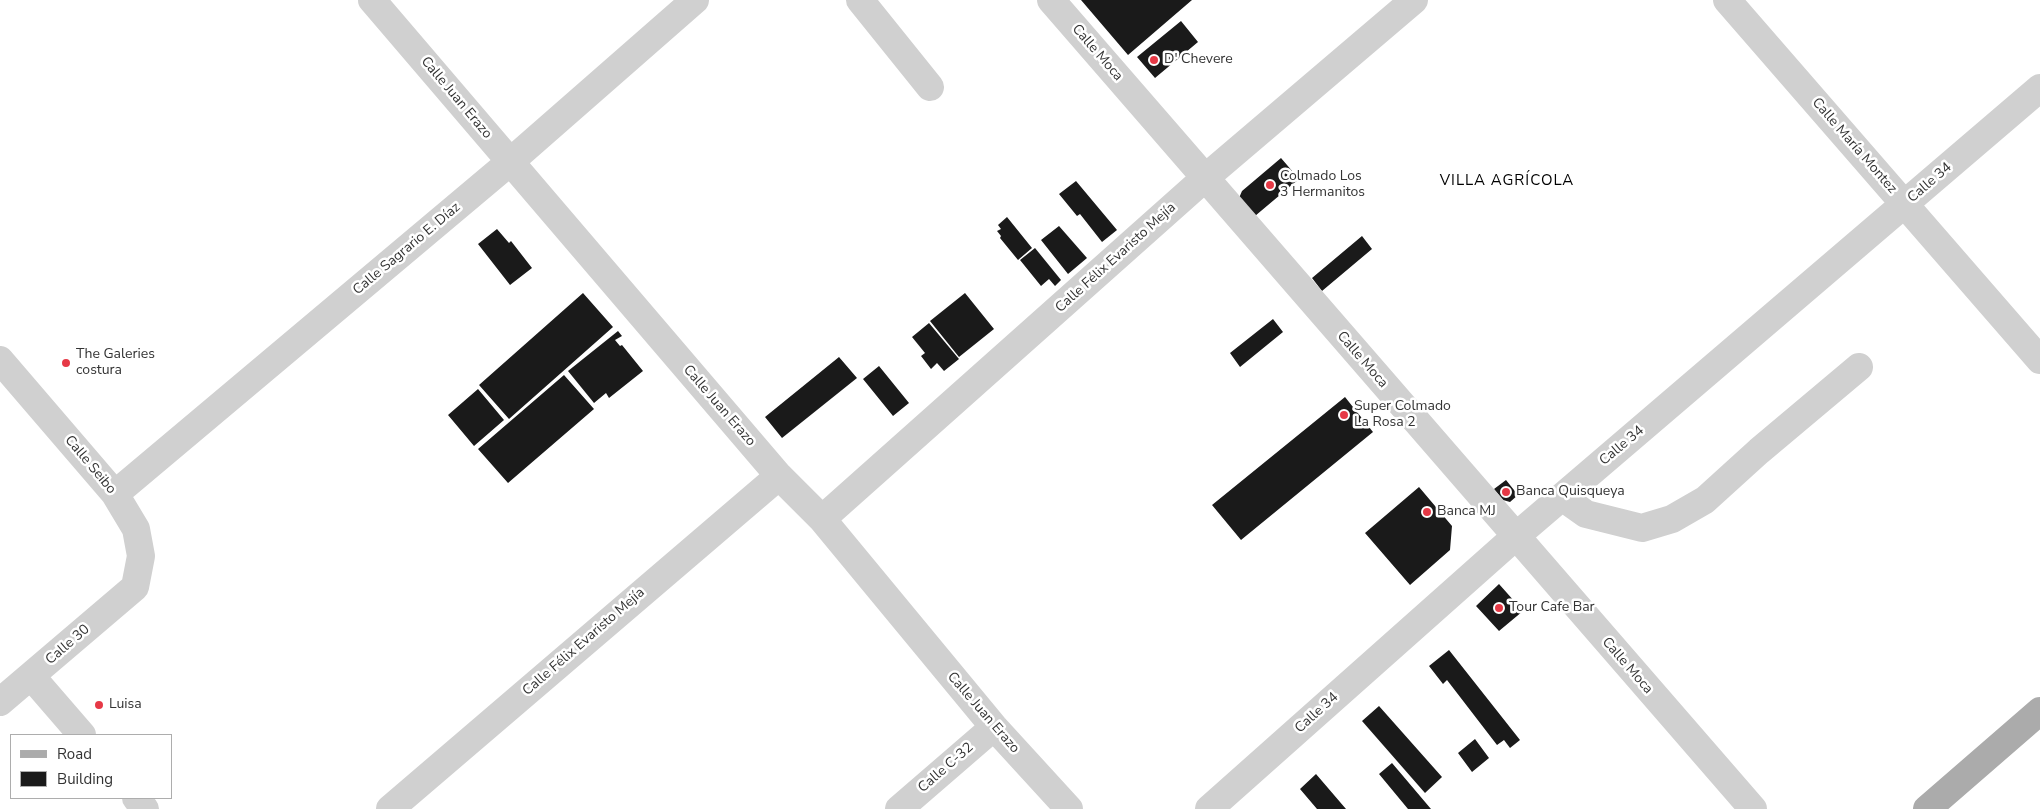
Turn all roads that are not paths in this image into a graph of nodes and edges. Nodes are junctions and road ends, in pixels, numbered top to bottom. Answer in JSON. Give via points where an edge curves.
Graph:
{"nodes":[{"id":1,"x":372,"y":0,"type":"edge"},
{"id":2,"x":695,"y":0,"type":"edge"},
{"id":3,"x":860,"y":0,"type":"edge"},
{"id":4,"x":1051,"y":0,"type":"edge"},
{"id":5,"x":1414,"y":0,"type":"edge"},
{"id":6,"x":1727,"y":0,"type":"edge"},
{"id":7,"x":930,"y":87,"type":"dead end"},
{"id":8,"x":2040,"y":88,"type":"edge"},
{"id":9,"x":510,"y":162,"type":"junction"},
{"id":10,"x":1205,"y":178,"type":"junction"},
{"id":11,"x":1905,"y":205,"type":"junction"},
{"id":12,"x":0,"y":360,"type":"edge"},
{"id":13,"x":2040,"y":360,"type":"edge"},
{"id":14,"x":1860,"y":368,"type":"dead end"},
{"id":15,"x":778,"y":476,"type":"junction"},
{"id":16,"x":115,"y":494,"type":"junction"},
{"id":17,"x":1562,"y":497,"type":"junction"},
{"id":18,"x":822,"y":520,"type":"junction"},
{"id":19,"x":1515,"y":537,"type":"junction"},
{"id":20,"x":135,"y":587,"type":"joint"},
{"id":21,"x":31,"y":676,"type":"junction"},
{"id":22,"x":0,"y":702,"type":"edge"},
{"id":23,"x":2040,"y":711,"type":"edge"},
{"id":24,"x":994,"y":727,"type":"junction"},
{"id":25,"x":81,"y":734,"type":"edge"},
{"id":26,"x":137,"y":799,"type":"edge"},
{"id":27,"x":145,"y":809,"type":"edge"},
{"id":28,"x":390,"y":809,"type":"edge"},
{"id":29,"x":899,"y":809,"type":"edge"},
{"id":30,"x":1069,"y":809,"type":"edge"},
{"id":31,"x":1209,"y":809,"type":"edge"},
{"id":32,"x":1752,"y":809,"type":"edge"},
{"id":33,"x":1927,"y":809,"type":"edge"}],
"edges":[{"from":1,"to":9,"type":"street","name":"Calle Juan Erazo"},
{"from":2,"to":9,"type":"street","name":"Calle Sagrario E. Díaz"},
{"from":3,"to":7,"type":"street"},
{"from":4,"to":10,"type":"street","name":"Calle Moca"},
{"from":5,"to":10,"type":"street","name":"Calle Félix Evaristo Mejía"},
{"from":6,"to":11,"type":"street","name":"Calle María Montez"},
{"from":8,"to":11,"type":"street","name":"Calle 34"},
{"from":9,"to":15,"type":"street","name":"Calle Juan Erazo"},
{"from":9,"to":16,"type":"street","name":"Calle Sagrario E. Díaz"},
{"from":10,"to":18,"type":"street","name":"Calle Félix Evaristo Mejía"},
{"from":10,"to":19,"type":"street","name":"Calle Moca"},
{"from":11,"to":13,"type":"street","name":"Calle María Montez"},
{"from":11,"to":17,"type":"street","name":"Calle 34"},
{"from":12,"to":16,"type":"street","name":"Calle Seibo"},
{"from":14,"to":17,"type":"street","via":[[1759,450],[1705,500],[1672,519],[1642,528],[1586,514]]},
{"from":15,"to":18,"type":"street","name":"Calle Juan Erazo"},
{"from":15,"to":28,"type":"street","name":"Calle Félix Evaristo Mejía"},
{"from":16,"to":20,"type":"street","name":"Calle Seibo","via":[[136,528],[141,556]]},
{"from":17,"to":19,"type":"street","name":"Calle 34"},
{"from":18,"to":24,"type":"street","name":"Calle Juan Erazo"},
{"from":19,"to":31,"type":"street","name":"Calle 34"},
{"from":19,"to":32,"type":"street","name":"Calle Moca"},
{"from":20,"to":21,"type":"street","name":"Calle 30"},
{"from":21,"to":22,"type":"street","name":"Calle 30"},
{"from":21,"to":25,"type":"street"},
{"from":23,"to":33,"type":"main road"},
{"from":24,"to":29,"type":"street","name":"Calle C-32"},
{"from":24,"to":30,"type":"street","name":"Calle Juan Erazo"},
{"from":26,"to":27,"type":"street"}]}
